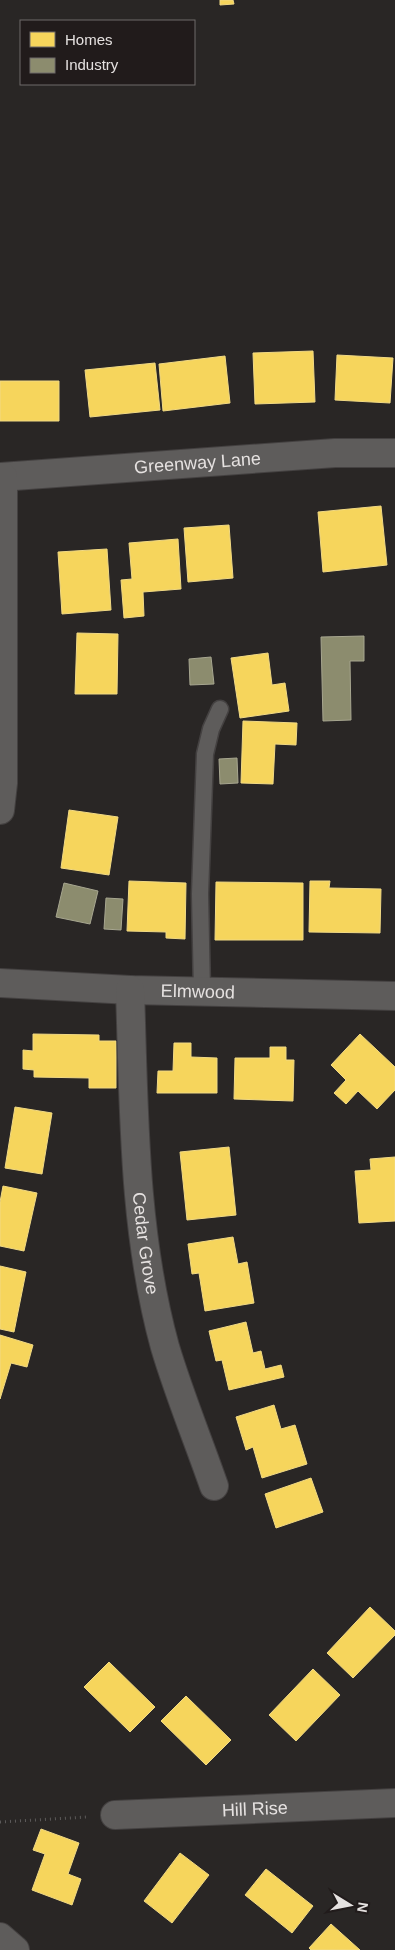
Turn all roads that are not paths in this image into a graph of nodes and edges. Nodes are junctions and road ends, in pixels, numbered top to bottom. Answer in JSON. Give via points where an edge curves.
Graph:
{"nodes":[{"id":1,"x":395,"y":454,"type":"edge"},
{"id":2,"x":1,"y":477,"type":"edge"},
{"id":3,"x":220,"y":709,"type":"dead end"},
{"id":4,"x":0,"y":810,"type":"edge"},
{"id":5,"x":0,"y":983,"type":"edge"},
{"id":6,"x":130,"y":990,"type":"junction"},
{"id":7,"x":202,"y":992,"type":"junction"},
{"id":8,"x":395,"y":996,"type":"edge"},
{"id":9,"x":214,"y":1486,"type":"dead end"},
{"id":10,"x":395,"y":1804,"type":"edge"},
{"id":11,"x":115,"y":1815,"type":"road end"},
{"id":12,"x":0,"y":1937,"type":"edge"},
{"id":13,"x":15,"y":1950,"type":"edge"}],
"edges":[{"from":1,"to":2,"type":"street","name":"Greenway Lane","via":[[335,454]]},
{"from":2,"to":4,"type":"street","via":[[3,783]]},
{"from":3,"to":7,"type":"lane","via":[[205,754],[200,894]]},
{"from":5,"to":6,"type":"street","name":"Elmwood"},
{"from":6,"to":7,"type":"street","name":"Elmwood"},
{"from":6,"to":9,"type":"street","name":"Cedar Grove","via":[[136,1158],[148,1262],[165,1346]]},
{"from":7,"to":8,"type":"street","name":"Elmwood"},
{"from":10,"to":11,"type":"street","name":"Hill Rise"},
{"from":12,"to":13,"type":"street"}]}
